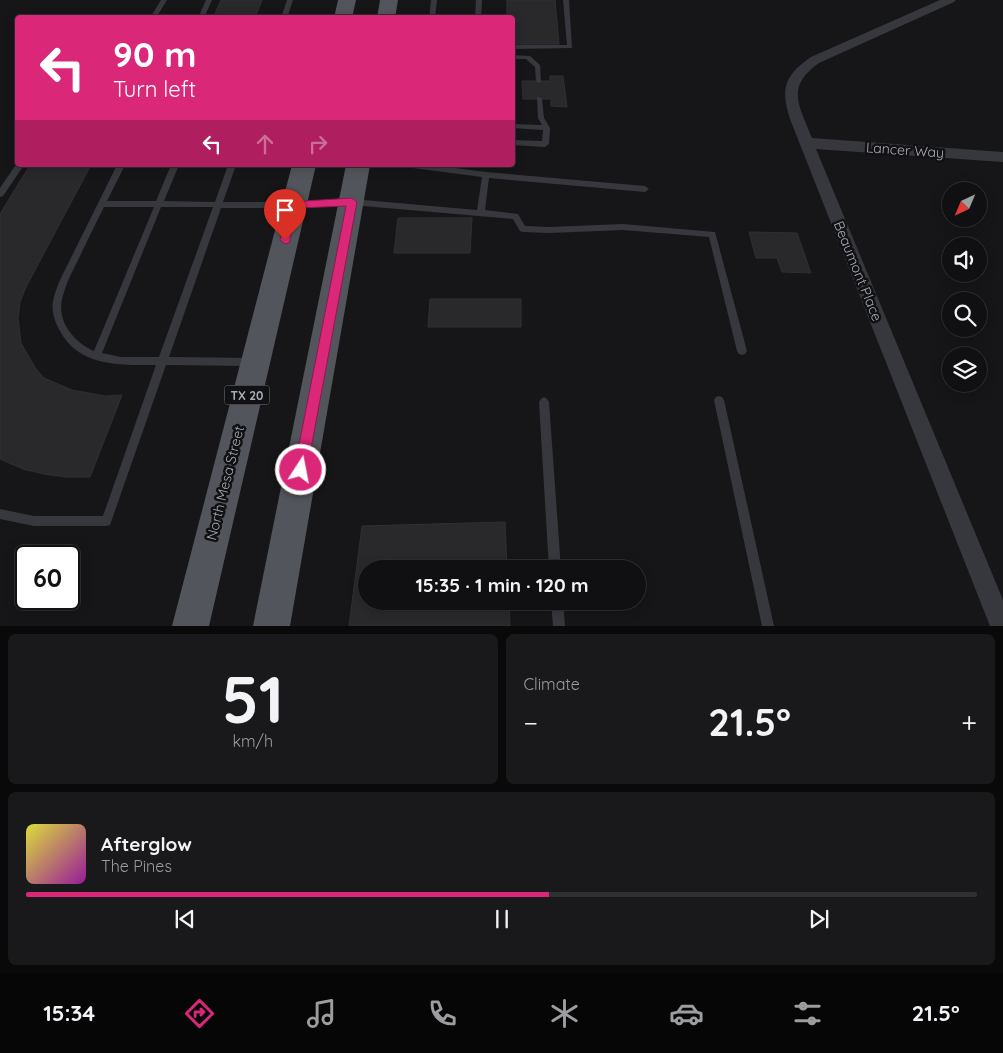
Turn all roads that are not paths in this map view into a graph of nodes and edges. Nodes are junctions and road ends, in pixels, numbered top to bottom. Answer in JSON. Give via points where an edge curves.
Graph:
{"nodes":[{"id":1,"x":164,"y":0,"type":"edge"},
{"id":2,"x":209,"y":0,"type":"edge"},
{"id":3,"x":290,"y":0,"type":"edge"},
{"id":4,"x":347,"y":0,"type":"edge"},
{"id":5,"x":389,"y":0,"type":"edge"},
{"id":6,"x":434,"y":0,"type":"edge"},
{"id":7,"x":479,"y":0,"type":"edge"},
{"id":8,"x":566,"y":0,"type":"edge"},
{"id":9,"x":950,"y":0,"type":"edge"},
{"id":10,"x":155,"y":15,"type":"edge"},
{"id":11,"x":202,"y":15,"type":"edge"},
{"id":12,"x":285,"y":15,"type":"edge"},
{"id":13,"x":343,"y":15,"type":"edge"},
{"id":14,"x":386,"y":15,"type":"edge"},
{"id":15,"x":432,"y":15,"type":"edge"},
{"id":16,"x":478,"y":15,"type":"edge"},
{"id":17,"x":515,"y":47,"type":"edge"},
{"id":18,"x":515,"y":57,"type":"edge"},
{"id":19,"x":538,"y":81,"type":"dead end"},
{"id":20,"x":540,"y":99,"type":"dead end"},
{"id":21,"x":515,"y":126,"type":"edge"},
{"id":22,"x":547,"y":128,"type":"junction"},
{"id":23,"x":515,"y":142,"type":"edge"},
{"id":24,"x":807,"y":143,"type":"junction"},
{"id":25,"x":1003,"y":157,"type":"edge"},
{"id":26,"x":19,"y":167,"type":"edge"},
{"id":27,"x":120,"y":167,"type":"edge"},
{"id":28,"x":174,"y":167,"type":"edge"},
{"id":29,"x":231,"y":167,"type":"edge"},
{"id":30,"x":304,"y":167,"type":"edge"},
{"id":31,"x":358,"y":167,"type":"edge"},
{"id":32,"x":428,"y":167,"type":"edge"},
{"id":33,"x":486,"y":175,"type":"junction"},
{"id":34,"x":645,"y":189,"type":"dead end"},
{"id":35,"x":0,"y":194,"type":"edge"},
{"id":36,"x":352,"y":202,"type":"junction"},
{"id":37,"x":102,"y":204,"type":"junction"},
{"id":38,"x":159,"y":204,"type":"junction"},
{"id":39,"x":218,"y":205,"type":"junction"},
{"id":40,"x":294,"y":205,"type":"junction"},
{"id":41,"x":481,"y":212,"type":"junction"},
{"id":42,"x":742,"y":350,"type":"dead end"},
{"id":43,"x":96,"y":356,"type":"junction"},
{"id":44,"x":163,"y":360,"type":"junction"},
{"id":45,"x":255,"y":362,"type":"junction"},
{"id":46,"x":719,"y":400,"type":"dead end"},
{"id":47,"x":544,"y":402,"type":"dead end"},
{"id":48,"x":0,"y":514,"type":"edge"},
{"id":49,"x":554,"y":560,"type":"edge"},
{"id":50,"x":557,"y":610,"type":"edge"},
{"id":51,"x":190,"y":626,"type":"edge"},
{"id":52,"x":271,"y":626,"type":"edge"},
{"id":53,"x":558,"y":626,"type":"edge"},
{"id":54,"x":768,"y":626,"type":"edge"},
{"id":55,"x":1002,"y":626,"type":"edge"}],
"edges":[{"from":1,"to":10,"type":"lane"},
{"from":2,"to":11,"type":"lane"},
{"from":3,"to":12,"type":"lane"},
{"from":4,"to":13,"type":"main road"},
{"from":5,"to":14,"type":"main road"},
{"from":6,"to":15,"type":"lane"},
{"from":7,"to":16,"type":"lane"},
{"from":8,"to":17,"type":"lane","via":[[570,47]]},
{"from":9,"to":24,"type":"street","name":"Beaumont Place","via":[[803,67],[794,77],[790,89]]},
{"from":18,"to":19,"type":"lane","via":[[528,57],[538,66]]},
{"from":20,"to":22,"type":"lane","via":[[541,118]]},
{"from":21,"to":22,"type":"lane"},
{"from":22,"to":23,"type":"lane","via":[[545,144]]},
{"from":24,"to":25,"type":"street","name":"Lancer Way"},
{"from":24,"to":55,"type":"street","name":"Beaumont Place"},
{"from":26,"to":35,"type":"lane"},
{"from":27,"to":37,"type":"lane"},
{"from":28,"to":38,"type":"lane"},
{"from":29,"to":39,"type":"lane"},
{"from":30,"to":40,"type":"main road","name":"North Mesa Street","number":"TX 20"},
{"from":31,"to":36,"type":"main road"},
{"from":32,"to":33,"type":"lane"},
{"from":33,"to":34,"type":"lane"},
{"from":33,"to":41,"type":"lane"},
{"from":36,"to":40,"type":"lane"},
{"from":36,"to":41,"type":"lane"},
{"from":36,"to":52,"type":"main road"},
{"from":37,"to":38,"type":"lane"},
{"from":37,"to":43,"type":"lane","via":[[63,282],[57,301],[59,321],[69,339]]},
{"from":38,"to":39,"type":"lane"},
{"from":38,"to":43,"type":"lane"},
{"from":39,"to":40,"type":"lane"},
{"from":39,"to":44,"type":"lane"},
{"from":40,"to":45,"type":"main road","name":"North Mesa Street","number":"TX 20"},
{"from":41,"to":42,"type":"lane","via":[[515,216],[523,229],[624,227],[712,234]]},
{"from":43,"to":44,"type":"lane","via":[[121,362]]},
{"from":44,"to":45,"type":"lane"},
{"from":44,"to":48,"type":"lane","via":[[106,521],[34,521]]},
{"from":45,"to":51,"type":"main road","name":"North Mesa Street","number":"TX 20"},
{"from":46,"to":54,"type":"lane"},
{"from":47,"to":49,"type":"lane"},
{"from":50,"to":53,"type":"lane"}]}
